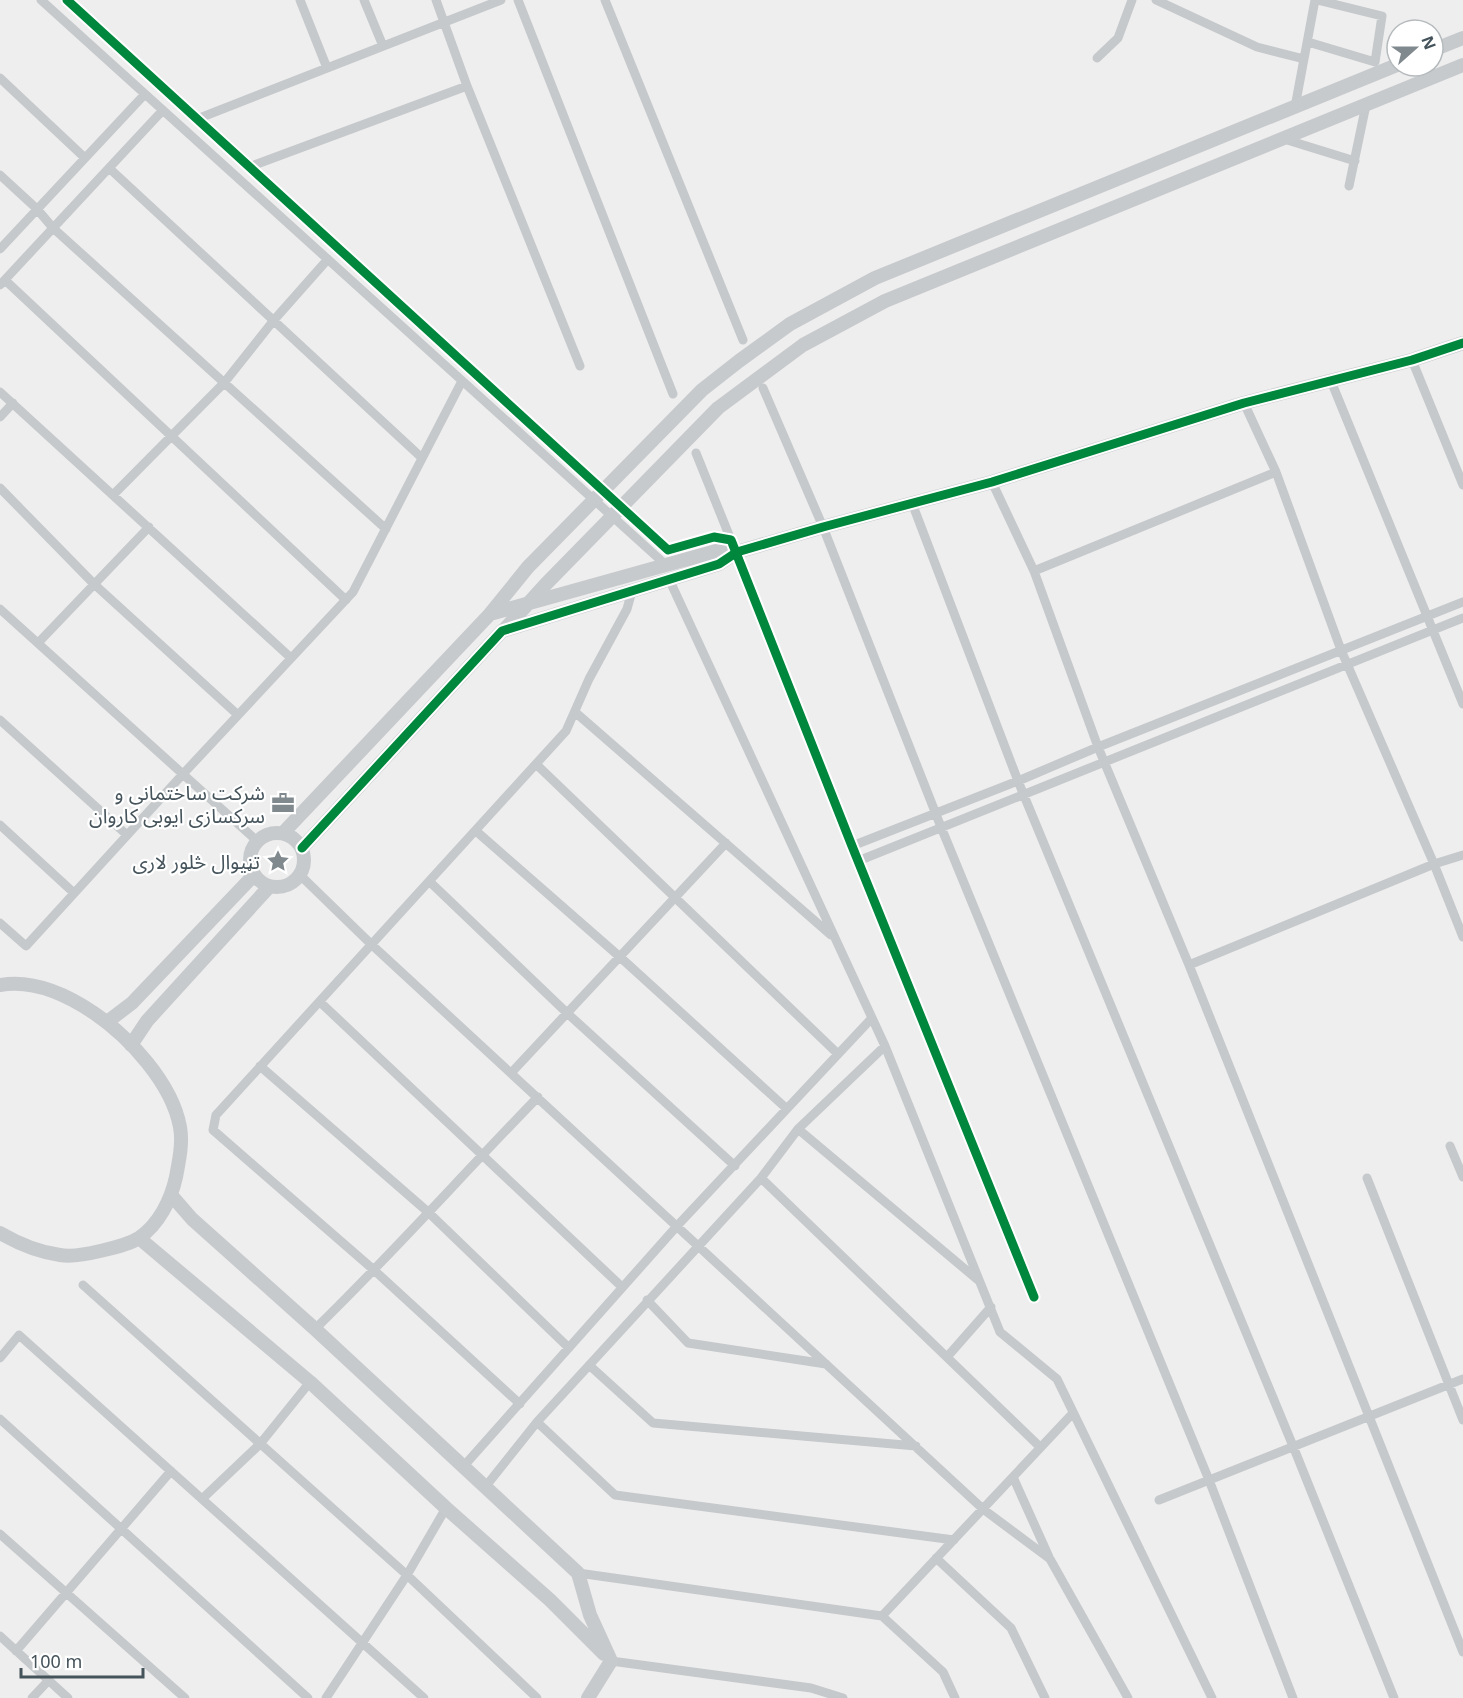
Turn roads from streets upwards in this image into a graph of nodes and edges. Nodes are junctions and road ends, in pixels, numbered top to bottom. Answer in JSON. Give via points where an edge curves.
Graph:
{"nodes":[{"id":1,"x":41,"y":0,"type":"edge"},
{"id":2,"x":67,"y":0,"type":"edge"},
{"id":3,"x":300,"y":0,"type":"edge"},
{"id":4,"x":364,"y":0,"type":"edge"},
{"id":5,"x":436,"y":0,"type":"edge"},
{"id":6,"x":501,"y":0,"type":"edge"},
{"id":7,"x":518,"y":0,"type":"edge"},
{"id":8,"x":605,"y":0,"type":"edge"},
{"id":9,"x":1132,"y":0,"type":"edge"},
{"id":10,"x":1156,"y":0,"type":"edge"},
{"id":11,"x":1316,"y":0,"type":"edge"},
{"id":12,"x":445,"y":23,"type":"junction"},
{"id":13,"x":1463,"y":38,"type":"edge"},
{"id":14,"x":1308,"y":42,"type":"junction"},
{"id":15,"x":1445,"y":45,"type":"edge"},
{"id":16,"x":383,"y":46,"type":"junction"},
{"id":17,"x":1097,"y":58,"type":"dead end"},
{"id":18,"x":1304,"y":59,"type":"junction"},
{"id":19,"x":1463,"y":65,"type":"edge"},
{"id":20,"x":327,"y":68,"type":"junction"},
{"id":21,"x":1385,"y":70,"type":"edge"},
{"id":22,"x":0,"y":78,"type":"edge"},
{"id":23,"x":467,"y":86,"type":"junction"},
{"id":24,"x":1342,"y":88,"type":"junction"},
{"id":25,"x":145,"y":94,"type":"junction"},
{"id":26,"x":1366,"y":105,"type":"junction"},
{"id":27,"x":1295,"y":107,"type":"junction"},
{"id":28,"x":163,"y":110,"type":"junction"},
{"id":29,"x":1351,"y":111,"type":"junction"},
{"id":30,"x":197,"y":119,"type":"junction"},
{"id":31,"x":1284,"y":139,"type":"junction"},
{"id":32,"x":85,"y":158,"type":"junction"},
{"id":33,"x":1355,"y":161,"type":"junction"},
{"id":34,"x":249,"y":167,"type":"junction"},
{"id":35,"x":109,"y":168,"type":"junction"},
{"id":36,"x":0,"y":175,"type":"edge"},
{"id":37,"x":1348,"y":186,"type":"dead end"},
{"id":38,"x":37,"y":209,"type":"junction"},
{"id":39,"x":53,"y":228,"type":"junction"},
{"id":40,"x":0,"y":249,"type":"edge"},
{"id":41,"x":328,"y":260,"type":"junction"},
{"id":42,"x":2,"y":283,"type":"edge"},
{"id":43,"x":274,"y":320,"type":"junction"},
{"id":44,"x":743,"y":340,"type":"dead end"},
{"id":45,"x":1463,"y":343,"type":"edge"},
{"id":46,"x":1412,"y":360,"type":"junction"},
{"id":47,"x":580,"y":366,"type":"dead end"},
{"id":48,"x":462,"y":381,"type":"junction"},
{"id":49,"x":1331,"y":381,"type":"junction"},
{"id":50,"x":224,"y":383,"type":"junction"},
{"id":51,"x":763,"y":388,"type":"dead end"},
{"id":52,"x":0,"y":392,"type":"edge"},
{"id":53,"x":673,"y":394,"type":"dead end"},
{"id":54,"x":1244,"y":403,"type":"junction"},
{"id":55,"x":13,"y":404,"type":"junction"},
{"id":56,"x":0,"y":417,"type":"edge"},
{"id":57,"x":171,"y":436,"type":"junction"},
{"id":58,"x":696,"y":453,"type":"dead end"},
{"id":59,"x":422,"y":458,"type":"junction"},
{"id":60,"x":1276,"y":472,"type":"junction"},
{"id":61,"x":992,"y":483,"type":"junction"},
{"id":62,"x":1463,"y":485,"type":"edge"},
{"id":63,"x":0,"y":488,"type":"edge"},
{"id":64,"x":113,"y":495,"type":"junction"},
{"id":65,"x":599,"y":495,"type":"junction"},
{"id":66,"x":912,"y":503,"type":"junction"},
{"id":67,"x":617,"y":512,"type":"junction"},
{"id":68,"x":149,"y":527,"type":"junction"},
{"id":69,"x":823,"y":527,"type":"junction"},
{"id":70,"x":386,"y":529,"type":"junction"},
{"id":71,"x":734,"y":546,"type":"junction"},
{"id":72,"x":666,"y":565,"type":"junction"},
{"id":73,"x":1034,"y":572,"type":"junction"},
{"id":74,"x":669,"y":579,"type":"junction"},
{"id":75,"x":94,"y":584,"type":"junction"},
{"id":76,"x":632,"y":591,"type":"junction"},
{"id":77,"x":346,"y":600,"type":"junction"},
{"id":78,"x":1463,"y":602,"type":"edge"},
{"id":79,"x":527,"y":604,"type":"junction"},
{"id":80,"x":0,"y":609,"type":"edge"},
{"id":81,"x":490,"y":614,"type":"junction"},
{"id":82,"x":8,"y":616,"type":"junction"},
{"id":83,"x":1427,"y":616,"type":"junction"},
{"id":84,"x":1463,"y":618,"type":"edge"},
{"id":85,"x":0,"y":625,"type":"edge"},
{"id":86,"x":1433,"y":630,"type":"junction"},
{"id":87,"x":502,"y":632,"type":"junction"},
{"id":88,"x":38,"y":643,"type":"junction"},
{"id":89,"x":1341,"y":650,"type":"junction"},
{"id":90,"x":291,"y":658,"type":"junction"},
{"id":91,"x":1347,"y":664,"type":"junction"},
{"id":92,"x":1463,"y":704,"type":"edge"},
{"id":93,"x":575,"y":712,"type":"junction"},
{"id":94,"x":238,"y":715,"type":"junction"},
{"id":95,"x":0,"y":720,"type":"edge"},
{"id":96,"x":1098,"y":747,"type":"junction"},
{"id":97,"x":1104,"y":762,"type":"junction"},
{"id":98,"x":537,"y":765,"type":"junction"},
{"id":99,"x":183,"y":774,"type":"junction"},
{"id":100,"x":1018,"y":781,"type":"junction"},
{"id":101,"x":1023,"y":794,"type":"junction"},
{"id":102,"x":935,"y":812,"type":"junction"},
{"id":103,"x":0,"y":825,"type":"edge"},
{"id":104,"x":941,"y":827,"type":"junction"},
{"id":105,"x":476,"y":831,"type":"junction"},
{"id":106,"x":283,"y":833,"type":"junction"},
{"id":107,"x":127,"y":835,"type":"junction"},
{"id":108,"x":257,"y":841,"type":"junction"},
{"id":109,"x":726,"y":843,"type":"junction"},
{"id":110,"x":852,"y":846,"type":"junction"},
{"id":111,"x":302,"y":848,"type":"junction"},
{"id":112,"x":1463,"y":855,"type":"edge"},
{"id":113,"x":858,"y":861,"type":"junction"},
{"id":114,"x":1434,"y":864,"type":"junction"},
{"id":115,"x":254,"y":875,"type":"junction"},
{"id":116,"x":300,"y":875,"type":"junction"},
{"id":117,"x":430,"y":882,"type":"junction"},
{"id":118,"x":269,"y":887,"type":"junction"},
{"id":119,"x":74,"y":893,"type":"junction"},
{"id":120,"x":674,"y":898,"type":"junction"},
{"id":121,"x":0,"y":923,"type":"edge"},
{"id":122,"x":1463,"y":937,"type":"edge"},
{"id":123,"x":836,"y":939,"type":"junction"},
{"id":124,"x":372,"y":945,"type":"junction"},
{"id":125,"x":620,"y":957,"type":"junction"},
{"id":126,"x":1189,"y":965,"type":"junction"},
{"id":127,"x":0,"y":985,"type":"edge"},
{"id":128,"x":320,"y":1002,"type":"junction"},
{"id":129,"x":567,"y":1013,"type":"junction"},
{"id":130,"x":872,"y":1018,"type":"junction"},
{"id":131,"x":107,"y":1022,"type":"junction"},
{"id":132,"x":131,"y":1045,"type":"junction"},
{"id":133,"x":885,"y":1046,"type":"junction"},
{"id":134,"x":838,"y":1054,"type":"junction"},
{"id":135,"x":260,"y":1066,"type":"junction"},
{"id":136,"x":512,"y":1072,"type":"junction"},
{"id":137,"x":538,"y":1097,"type":"junction"},
{"id":138,"x":787,"y":1109,"type":"junction"},
{"id":139,"x":798,"y":1130,"type":"junction"},
{"id":140,"x":1450,"y":1146,"type":"dead end"},
{"id":141,"x":481,"y":1155,"type":"junction"},
{"id":142,"x":735,"y":1166,"type":"junction"},
{"id":143,"x":1463,"y":1177,"type":"edge"},
{"id":144,"x":761,"y":1178,"type":"junction"},
{"id":145,"x":1367,"y":1179,"type":"dead end"},
{"id":146,"x":172,"y":1196,"type":"junction"},
{"id":147,"x":428,"y":1212,"type":"junction"},
{"id":148,"x":677,"y":1226,"type":"junction"},
{"id":149,"x":0,"y":1233,"type":"edge"},
{"id":150,"x":139,"y":1238,"type":"junction"},
{"id":151,"x":698,"y":1245,"type":"junction"},
{"id":152,"x":375,"y":1271,"type":"junction"},
{"id":153,"x":980,"y":1282,"type":"junction"},
{"id":154,"x":83,"y":1286,"type":"dead end"},
{"id":155,"x":622,"y":1287,"type":"junction"},
{"id":156,"x":1034,"y":1297,"type":"dead end"},
{"id":157,"x":647,"y":1300,"type":"junction"},
{"id":158,"x":991,"y":1307,"type":"junction"},
{"id":159,"x":315,"y":1329,"type":"junction"},
{"id":160,"x":569,"y":1348,"type":"junction"},
{"id":161,"x":0,"y":1358,"type":"edge"},
{"id":162,"x":946,"y":1358,"type":"junction"},
{"id":163,"x":827,"y":1364,"type":"junction"},
{"id":164,"x":589,"y":1365,"type":"junction"},
{"id":165,"x":1463,"y":1378,"type":"edge"},
{"id":166,"x":310,"y":1382,"type":"junction"},
{"id":167,"x":1449,"y":1384,"type":"junction"},
{"id":168,"x":520,"y":1404,"type":"junction"},
{"id":169,"x":1073,"y":1413,"type":"junction"},
{"id":170,"x":1368,"y":1416,"type":"junction"},
{"id":171,"x":0,"y":1419,"type":"edge"},
{"id":172,"x":1463,"y":1420,"type":"edge"},
{"id":173,"x":537,"y":1422,"type":"junction"},
{"id":174,"x":260,"y":1444,"type":"junction"},
{"id":175,"x":916,"y":1446,"type":"junction"},
{"id":176,"x":1293,"y":1446,"type":"junction"},
{"id":177,"x":1040,"y":1448,"type":"junction"},
{"id":178,"x":463,"y":1467,"type":"junction"},
{"id":179,"x":171,"y":1471,"type":"junction"},
{"id":180,"x":1013,"y":1477,"type":"junction"},
{"id":181,"x":1209,"y":1480,"type":"junction"},
{"id":182,"x":486,"y":1486,"type":"junction"},
{"id":183,"x":202,"y":1499,"type":"junction"},
{"id":184,"x":1159,"y":1500,"type":"dead end"},
{"id":185,"x":446,"y":1508,"type":"junction"},
{"id":186,"x":983,"y":1509,"type":"junction"},
{"id":187,"x":122,"y":1530,"type":"junction"},
{"id":188,"x":0,"y":1534,"type":"edge"},
{"id":189,"x":954,"y":1540,"type":"junction"},
{"id":190,"x":936,"y":1558,"type":"junction"},
{"id":191,"x":1050,"y":1559,"type":"junction"},
{"id":192,"x":578,"y":1573,"type":"junction"},
{"id":193,"x":407,"y":1575,"type":"junction"},
{"id":194,"x":66,"y":1593,"type":"junction"},
{"id":195,"x":882,"y":1616,"type":"junction"},
{"id":196,"x":1463,"y":1621,"type":"edge"},
{"id":197,"x":1453,"y":1626,"type":"junction"},
{"id":198,"x":0,"y":1636,"type":"edge"},
{"id":199,"x":362,"y":1643,"type":"junction"},
{"id":200,"x":16,"y":1651,"type":"junction"},
{"id":201,"x":1463,"y":1652,"type":"edge"},
{"id":202,"x":611,"y":1661,"type":"junction"},
{"id":203,"x":48,"y":1680,"type":"junction"},
{"id":204,"x":32,"y":1698,"type":"edge"},
{"id":205,"x":68,"y":1698,"type":"edge"},
{"id":206,"x":185,"y":1698,"type":"edge"},
{"id":207,"x":308,"y":1698,"type":"edge"},
{"id":208,"x":326,"y":1698,"type":"edge"},
{"id":209,"x":424,"y":1698,"type":"edge"},
{"id":210,"x":537,"y":1698,"type":"edge"},
{"id":211,"x":588,"y":1698,"type":"edge"},
{"id":212,"x":843,"y":1698,"type":"edge"},
{"id":213,"x":955,"y":1698,"type":"edge"},
{"id":214,"x":1045,"y":1698,"type":"edge"},
{"id":215,"x":1128,"y":1698,"type":"edge"},
{"id":216,"x":1212,"y":1698,"type":"edge"},
{"id":217,"x":1293,"y":1698,"type":"edge"},
{"id":218,"x":1394,"y":1698,"type":"edge"}],
"edges":[{"from":1,"to":25,"type":"street"},
{"from":2,"to":30,"type":"street"},
{"from":3,"to":20,"type":"street"},
{"from":4,"to":16,"type":"street"},
{"from":5,"to":12,"type":"street"},
{"from":6,"to":12,"type":"street"},
{"from":7,"to":53,"type":"street"},
{"from":8,"to":44,"type":"street"},
{"from":9,"to":17,"type":"street","via":[[1118,38]]},
{"from":10,"to":18,"type":"street","via":[[1257,46]]},
{"from":11,"to":14,"type":"street"},
{"from":11,"to":14,"type":"street","via":[[1382,16],[1375,62]]},
{"from":12,"to":16,"type":"street"},
{"from":12,"to":23,"type":"street"},
{"from":13,"to":15,"type":"street"},
{"from":14,"to":18,"type":"street"},
{"from":16,"to":20,"type":"street"},
{"from":18,"to":27,"type":"street"},
{"from":19,"to":26,"type":"street"},
{"from":20,"to":30,"type":"street"},
{"from":21,"to":24,"type":"street"},
{"from":22,"to":32,"type":"street"},
{"from":23,"to":34,"type":"street"},
{"from":23,"to":47,"type":"street"},
{"from":24,"to":27,"type":"street"},
{"from":24,"to":29,"type":"street"},
{"from":25,"to":28,"type":"street"},
{"from":25,"to":32,"type":"street"},
{"from":26,"to":29,"type":"street"},
{"from":26,"to":33,"type":"street"},
{"from":27,"to":65,"type":"street","via":[[875,278],[790,324],[702,390]]},
{"from":28,"to":35,"type":"street"},
{"from":28,"to":41,"type":"street"},
{"from":29,"to":31,"type":"street"},
{"from":30,"to":34,"type":"street"},
{"from":31,"to":33,"type":"street"},
{"from":31,"to":67,"type":"street","via":[[885,301],[803,345],[718,408]]},
{"from":32,"to":38,"type":"street"},
{"from":33,"to":37,"type":"street"},
{"from":34,"to":65,"type":"street"},
{"from":35,"to":39,"type":"street"},
{"from":35,"to":43,"type":"street"},
{"from":36,"to":38,"type":"street"},
{"from":38,"to":39,"type":"street"},
{"from":38,"to":40,"type":"street"},
{"from":39,"to":42,"type":"street"},
{"from":39,"to":50,"type":"street"},
{"from":41,"to":43,"type":"street"},
{"from":41,"to":48,"type":"street"},
{"from":42,"to":57,"type":"street"},
{"from":43,"to":50,"type":"street"},
{"from":43,"to":59,"type":"street"},
{"from":45,"to":46,"type":"street"},
{"from":46,"to":49,"type":"street"},
{"from":46,"to":62,"type":"street"},
{"from":48,"to":59,"type":"street"},
{"from":48,"to":65,"type":"street"},
{"from":49,"to":54,"type":"street"},
{"from":49,"to":83,"type":"street"},
{"from":50,"to":57,"type":"street"},
{"from":50,"to":70,"type":"street"},
{"from":51,"to":69,"type":"street"},
{"from":52,"to":55,"type":"street"},
{"from":54,"to":60,"type":"street"},
{"from":54,"to":61,"type":"street"},
{"from":55,"to":56,"type":"street"},
{"from":55,"to":64,"type":"street"},
{"from":57,"to":64,"type":"street"},
{"from":57,"to":77,"type":"street"},
{"from":58,"to":71,"type":"street"},
{"from":59,"to":70,"type":"street"},
{"from":60,"to":73,"type":"street"},
{"from":60,"to":89,"type":"street"},
{"from":61,"to":66,"type":"street"},
{"from":61,"to":73,"type":"street"},
{"from":63,"to":75,"type":"street"},
{"from":64,"to":68,"type":"street"},
{"from":65,"to":67,"type":"street"},
{"from":65,"to":81,"type":"street","via":[[528,567]]},
{"from":66,"to":69,"type":"street"},
{"from":66,"to":100,"type":"street"},
{"from":67,"to":71,"type":"street","via":[[668,550],[714,537]]},
{"from":67,"to":72,"type":"street"},
{"from":67,"to":79,"type":"street"},
{"from":68,"to":75,"type":"street"},
{"from":68,"to":90,"type":"street"},
{"from":69,"to":71,"type":"street"},
{"from":69,"to":102,"type":"street"},
{"from":70,"to":77,"type":"street"},
{"from":71,"to":72,"type":"street"},
{"from":71,"to":74,"type":"street","via":[[720,564]]},
{"from":71,"to":110,"type":"street"},
{"from":72,"to":79,"type":"street"},
{"from":73,"to":96,"type":"street"},
{"from":74,"to":76,"type":"street"},
{"from":74,"to":123,"type":"street"},
{"from":75,"to":88,"type":"street"},
{"from":75,"to":94,"type":"street"},
{"from":76,"to":87,"type":"street"},
{"from":76,"to":93,"type":"street","via":[[627,609]]},
{"from":77,"to":90,"type":"street"},
{"from":78,"to":83,"type":"street"},
{"from":79,"to":81,"type":"street"},
{"from":79,"to":87,"type":"street"},
{"from":80,"to":82,"type":"street"},
{"from":81,"to":106,"type":"street"},
{"from":82,"to":85,"type":"street"},
{"from":82,"to":88,"type":"street"},
{"from":83,"to":86,"type":"street"},
{"from":83,"to":89,"type":"street"},
{"from":84,"to":86,"type":"street"},
{"from":86,"to":91,"type":"street"},
{"from":86,"to":92,"type":"street"},
{"from":87,"to":111,"type":"street"},
{"from":88,"to":99,"type":"street"},
{"from":89,"to":91,"type":"street"},
{"from":89,"to":96,"type":"street"},
{"from":90,"to":94,"type":"street"},
{"from":91,"to":97,"type":"street"},
{"from":91,"to":114,"type":"street"},
{"from":93,"to":98,"type":"street","via":[[566,731]]},
{"from":93,"to":109,"type":"street"},
{"from":94,"to":99,"type":"street"},
{"from":95,"to":107,"type":"street"},
{"from":96,"to":97,"type":"street"},
{"from":96,"to":100,"type":"street"},
{"from":97,"to":101,"type":"street"},
{"from":97,"to":126,"type":"street"},
{"from":98,"to":105,"type":"street"},
{"from":98,"to":120,"type":"street"},
{"from":99,"to":107,"type":"street"},
{"from":99,"to":108,"type":"street"},
{"from":100,"to":101,"type":"street"},
{"from":100,"to":102,"type":"street"},
{"from":101,"to":104,"type":"street"},
{"from":101,"to":176,"type":"street"},
{"from":102,"to":104,"type":"street"},
{"from":102,"to":110,"type":"street"},
{"from":103,"to":119,"type":"street"},
{"from":104,"to":113,"type":"street"},
{"from":104,"to":181,"type":"street"},
{"from":105,"to":117,"type":"street"},
{"from":105,"to":125,"type":"street"},
{"from":106,"to":108,"type":"street","via":[[265,835]]},
{"from":106,"to":111,"type":"street"},
{"from":107,"to":119,"type":"street"},
{"from":108,"to":115,"type":"street","via":[[250,858]]},
{"from":109,"to":120,"type":"street"},
{"from":109,"to":123,"type":"street"},
{"from":110,"to":113,"type":"street"},
{"from":111,"to":116,"type":"street","via":[[305,858]]},
{"from":112,"to":114,"type":"street"},
{"from":113,"to":156,"type":"street"},
{"from":114,"to":122,"type":"street"},
{"from":114,"to":126,"type":"street"},
{"from":115,"to":118,"type":"street"},
{"from":115,"to":131,"type":"street","via":[[132,1003]]},
{"from":116,"to":118,"type":"street","via":[[287,886]]},
{"from":116,"to":124,"type":"street"},
{"from":117,"to":124,"type":"street"},
{"from":117,"to":129,"type":"street"},
{"from":118,"to":132,"type":"street","via":[[147,1021]]},
{"from":119,"to":121,"type":"street","via":[[26,946]]},
{"from":120,"to":125,"type":"street"},
{"from":120,"to":134,"type":"street"},
{"from":123,"to":130,"type":"street"},
{"from":124,"to":128,"type":"street"},
{"from":124,"to":136,"type":"street"},
{"from":125,"to":129,"type":"street"},
{"from":125,"to":138,"type":"street"},
{"from":126,"to":170,"type":"street"},
{"from":127,"to":131,"type":"street","via":[[39,986],[74,1000]]},
{"from":128,"to":135,"type":"street"},
{"from":128,"to":141,"type":"street"},
{"from":129,"to":136,"type":"street"},
{"from":129,"to":142,"type":"street"},
{"from":130,"to":133,"type":"street"},
{"from":130,"to":134,"type":"street"},
{"from":131,"to":132,"type":"street"},
{"from":132,"to":146,"type":"street","via":[[171,1097],[180,1128],[180,1160]]},
{"from":133,"to":139,"type":"street"},
{"from":133,"to":153,"type":"street"},
{"from":134,"to":138,"type":"street"},
{"from":135,"to":147,"type":"street"},
{"from":135,"to":152,"type":"street","via":[[216,1115],[213,1130]]},
{"from":136,"to":137,"type":"street"},
{"from":137,"to":141,"type":"street"},
{"from":137,"to":148,"type":"street"},
{"from":138,"to":142,"type":"street"},
{"from":139,"to":144,"type":"street"},
{"from":139,"to":153,"type":"street"},
{"from":140,"to":143,"type":"street"},
{"from":141,"to":147,"type":"street"},
{"from":141,"to":155,"type":"street"},
{"from":142,"to":148,"type":"street"},
{"from":144,"to":151,"type":"street"},
{"from":144,"to":162,"type":"street"},
{"from":145,"to":167,"type":"street"},
{"from":146,"to":150,"type":"street","via":[[158,1219]]},
{"from":146,"to":159,"type":"street","via":[[192,1220]]},
{"from":147,"to":152,"type":"street"},
{"from":147,"to":160,"type":"street"},
{"from":148,"to":151,"type":"street"},
{"from":148,"to":155,"type":"street"},
{"from":149,"to":150,"type":"street","via":[[62,1256],[107,1250]]},
{"from":150,"to":166,"type":"street"},
{"from":151,"to":157,"type":"street"},
{"from":151,"to":163,"type":"street"},
{"from":152,"to":159,"type":"street"},
{"from":152,"to":168,"type":"street"},
{"from":153,"to":158,"type":"street"},
{"from":154,"to":174,"type":"street"},
{"from":155,"to":160,"type":"street"},
{"from":157,"to":163,"type":"street","via":[[688,1343]]},
{"from":157,"to":164,"type":"street"},
{"from":158,"to":162,"type":"street"},
{"from":158,"to":169,"type":"street","via":[[1000,1332],[1057,1379]]},
{"from":159,"to":178,"type":"street"},
{"from":160,"to":168,"type":"street"},
{"from":161,"to":179,"type":"street","via":[[19,1335]]},
{"from":162,"to":177,"type":"street"},
{"from":163,"to":175,"type":"street"},
{"from":164,"to":173,"type":"street"},
{"from":164,"to":175,"type":"street","via":[[652,1423]]},
{"from":165,"to":167,"type":"street"},
{"from":166,"to":174,"type":"street"},
{"from":166,"to":185,"type":"street"},
{"from":167,"to":170,"type":"street"},
{"from":167,"to":172,"type":"street"},
{"from":168,"to":178,"type":"street"},
{"from":169,"to":177,"type":"street"},
{"from":169,"to":216,"type":"street"},
{"from":170,"to":176,"type":"street"},
{"from":170,"to":197,"type":"street"},
{"from":171,"to":187,"type":"street"},
{"from":173,"to":182,"type":"street"},
{"from":173,"to":189,"type":"street","via":[[615,1495]]},
{"from":174,"to":183,"type":"street"},
{"from":174,"to":193,"type":"street"},
{"from":175,"to":186,"type":"street"},
{"from":176,"to":181,"type":"street"},
{"from":176,"to":218,"type":"street"},
{"from":177,"to":180,"type":"street"},
{"from":178,"to":182,"type":"street"},
{"from":179,"to":183,"type":"street"},
{"from":179,"to":187,"type":"street"},
{"from":180,"to":186,"type":"street"},
{"from":180,"to":191,"type":"street"},
{"from":181,"to":184,"type":"street"},
{"from":181,"to":217,"type":"street"},
{"from":182,"to":192,"type":"street"},
{"from":183,"to":199,"type":"street"},
{"from":185,"to":193,"type":"street"},
{"from":185,"to":202,"type":"street","via":[[550,1600]]},
{"from":186,"to":189,"type":"street"},
{"from":186,"to":191,"type":"street"},
{"from":187,"to":194,"type":"street"},
{"from":187,"to":207,"type":"street"},
{"from":188,"to":194,"type":"street"},
{"from":189,"to":190,"type":"street"},
{"from":190,"to":195,"type":"street"},
{"from":190,"to":214,"type":"street","via":[[1011,1628]]},
{"from":191,"to":215,"type":"street"},
{"from":192,"to":195,"type":"street"},
{"from":192,"to":202,"type":"street","via":[[590,1615]]},
{"from":193,"to":199,"type":"street"},
{"from":193,"to":210,"type":"street"},
{"from":194,"to":200,"type":"street"},
{"from":194,"to":206,"type":"street"},
{"from":195,"to":213,"type":"street","via":[[943,1672]]},
{"from":196,"to":197,"type":"street"},
{"from":197,"to":201,"type":"street"},
{"from":198,"to":200,"type":"street"},
{"from":199,"to":208,"type":"street"},
{"from":199,"to":209,"type":"street"},
{"from":200,"to":203,"type":"street"},
{"from":202,"to":211,"type":"street"},
{"from":202,"to":212,"type":"street","via":[[811,1688]]},
{"from":203,"to":204,"type":"street"},
{"from":203,"to":205,"type":"street"}]}
